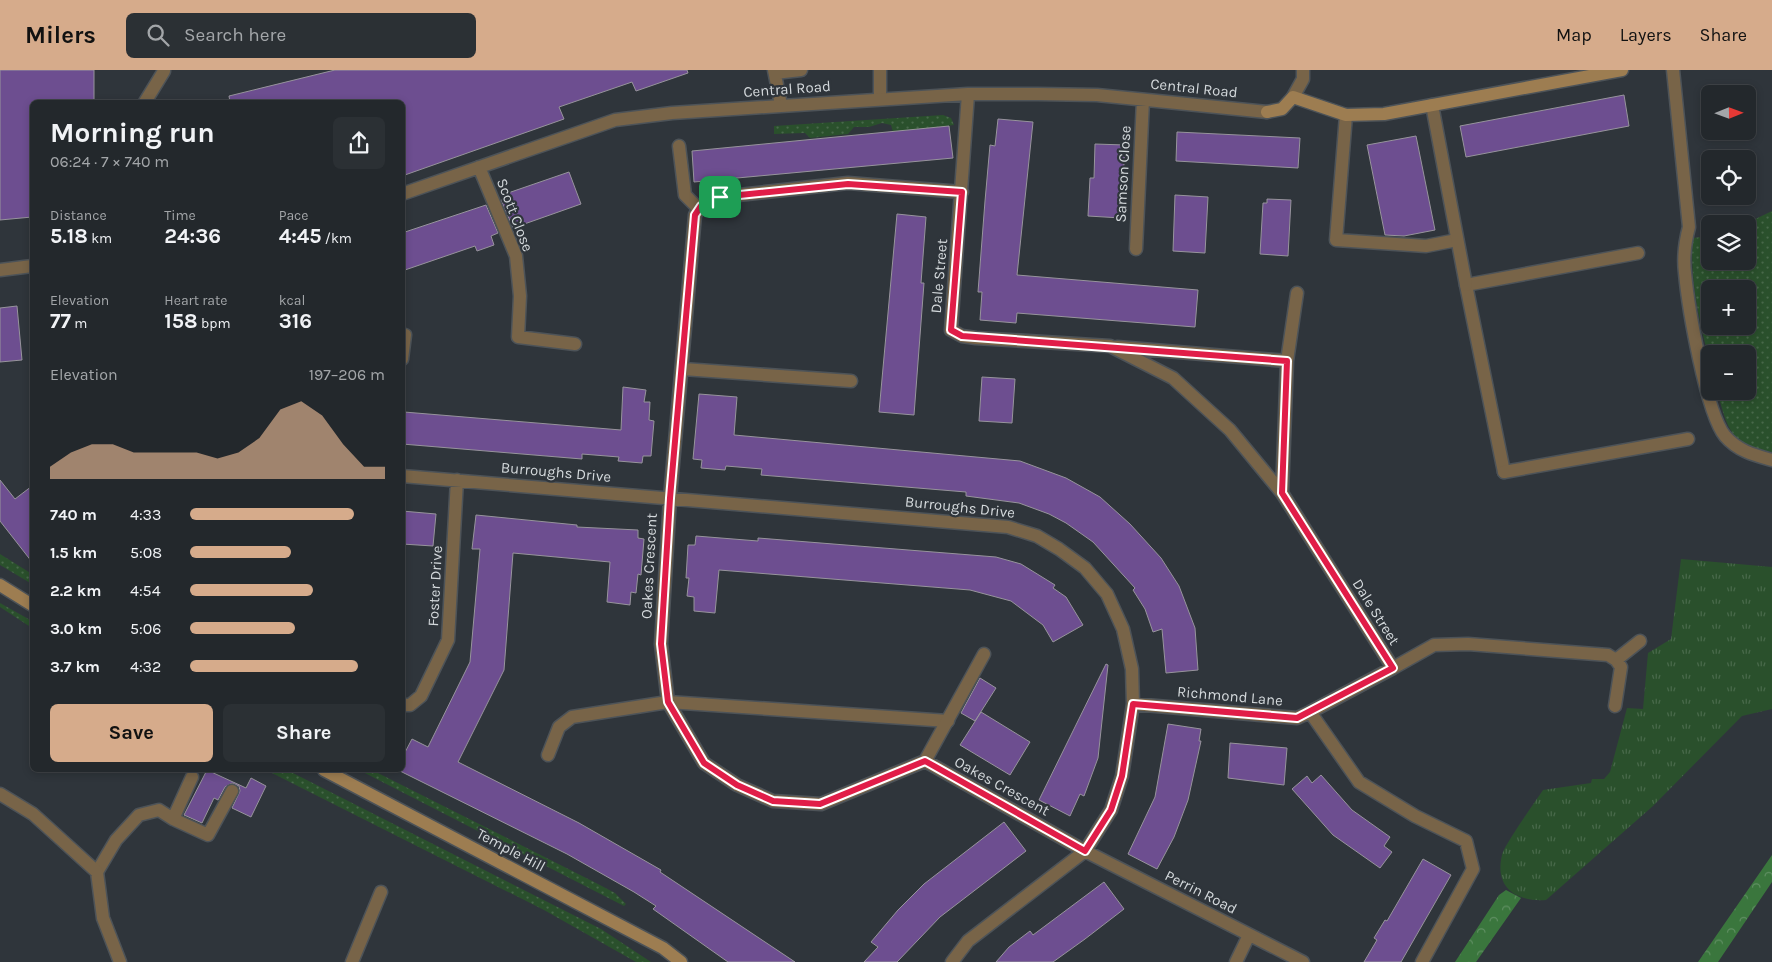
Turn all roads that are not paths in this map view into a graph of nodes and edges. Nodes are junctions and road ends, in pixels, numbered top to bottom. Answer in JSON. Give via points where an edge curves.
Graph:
{"nodes":[{"id":1,"x":801,"y":70,"type":"edge"},
{"id":2,"x":880,"y":70,"type":"edge"},
{"id":3,"x":1303,"y":70,"type":"edge"},
{"id":4,"x":1622,"y":70,"type":"edge"},
{"id":5,"x":1673,"y":70,"type":"edge"},
{"id":6,"x":164,"y":71,"type":"edge"},
{"id":7,"x":775,"y":72,"type":"edge"},
{"id":8,"x":968,"y":94,"type":"junction"},
{"id":9,"x":1293,"y":96,"type":"junction"},
{"id":10,"x":880,"y":99,"type":"junction"},
{"id":11,"x":147,"y":100,"type":"edge"},
{"id":12,"x":1143,"y":100,"type":"junction"},
{"id":13,"x":781,"y":105,"type":"junction"},
{"id":14,"x":1432,"y":106,"type":"junction"},
{"id":15,"x":1346,"y":114,"type":"junction"},
{"id":16,"x":679,"y":146,"type":"dead end"},
{"id":17,"x":479,"y":167,"type":"junction"},
{"id":18,"x":962,"y":192,"type":"junction"},
{"id":19,"x":405,"y":193,"type":"edge"},
{"id":20,"x":699,"y":209,"type":"junction"},
{"id":21,"x":1457,"y":240,"type":"junction"},
{"id":22,"x":1136,"y":249,"type":"dead end"},
{"id":23,"x":1638,"y":253,"type":"dead end"},
{"id":24,"x":30,"y":266,"type":"edge"},
{"id":25,"x":0,"y":270,"type":"edge"},
{"id":26,"x":1466,"y":285,"type":"junction"},
{"id":27,"x":1297,"y":292,"type":"dead end"},
{"id":28,"x":575,"y":344,"type":"dead end"},
{"id":29,"x":1110,"y":346,"type":"junction"},
{"id":30,"x":1287,"y":361,"type":"junction"},
{"id":31,"x":683,"y":369,"type":"junction"},
{"id":32,"x":851,"y":381,"type":"dead end"},
{"id":33,"x":1688,"y":439,"type":"dead end"},
{"id":34,"x":1772,"y":460,"type":"edge"},
{"id":35,"x":405,"y":476,"type":"edge"},
{"id":36,"x":457,"y":480,"type":"junction"},
{"id":37,"x":1282,"y":493,"type":"junction"},
{"id":38,"x":670,"y":498,"type":"junction"},
{"id":39,"x":0,"y":585,"type":"edge"},
{"id":40,"x":30,"y":604,"type":"edge"},
{"id":41,"x":1640,"y":641,"type":"dead end"},
{"id":42,"x":984,"y":654,"type":"dead end"},
{"id":43,"x":1616,"y":660,"type":"junction"},
{"id":44,"x":1393,"y":668,"type":"junction"},
{"id":45,"x":668,"y":702,"type":"junction"},
{"id":46,"x":1133,"y":704,"type":"junction"},
{"id":47,"x":405,"y":705,"type":"edge"},
{"id":48,"x":1615,"y":706,"type":"dead end"},
{"id":49,"x":1310,"y":712,"type":"junction"},
{"id":50,"x":948,"y":721,"type":"junction"},
{"id":51,"x":548,"y":755,"type":"dead end"},
{"id":52,"x":925,"y":761,"type":"junction"},
{"id":53,"x":328,"y":772,"type":"edge"},
{"id":54,"x":192,"y":778,"type":"dead end"},
{"id":55,"x":232,"y":791,"type":"dead end"},
{"id":56,"x":0,"y":794,"type":"edge"},
{"id":57,"x":173,"y":819,"type":"junction"},
{"id":58,"x":1085,"y":851,"type":"junction"},
{"id":59,"x":97,"y":872,"type":"junction"},
{"id":60,"x":381,"y":892,"type":"dead end"},
{"id":61,"x":1249,"y":935,"type":"junction"},
{"id":62,"x":120,"y":962,"type":"edge"},
{"id":63,"x":352,"y":962,"type":"edge"},
{"id":64,"x":682,"y":962,"type":"edge"},
{"id":65,"x":952,"y":962,"type":"edge"},
{"id":66,"x":1236,"y":962,"type":"edge"},
{"id":67,"x":1303,"y":962,"type":"edge"},
{"id":68,"x":1422,"y":962,"type":"edge"}],
"edges":[{"from":1,"to":7,"type":"street"},
{"from":2,"to":10,"type":"street"},
{"from":3,"to":9,"type":"street","via":[[1303,79]]},
{"from":4,"to":14,"type":"street"},
{"from":5,"to":34,"type":"street","via":[[1689,227],[1684,271],[1695,339],[1712,405],[1724,436],[1741,451]]},
{"from":6,"to":11,"type":"street"},
{"from":7,"to":13,"type":"street"},
{"from":8,"to":10,"type":"street","name":"Central Road"},
{"from":8,"to":12,"type":"street","name":"Central Road","via":[[1052,94]]},
{"from":8,"to":18,"type":"street","name":"Dale Street"},
{"from":9,"to":12,"type":"street","name":"Central Road","via":[[1282,108],[1267,112]]},
{"from":9,"to":15,"type":"street"},
{"from":10,"to":13,"type":"street","name":"Central Road"},
{"from":12,"to":22,"type":"street","name":"Samson Close"},
{"from":13,"to":17,"type":"street","name":"Central Road","via":[[615,120]]},
{"from":14,"to":15,"type":"street","via":[[1384,114]]},
{"from":14,"to":21,"type":"street"},
{"from":15,"to":21,"type":"street","via":[[1336,240],[1426,246]]},
{"from":16,"to":20,"type":"street","via":[[686,195]]},
{"from":17,"to":19,"type":"street","name":"Central Road"},
{"from":17,"to":28,"type":"street","name":"Scott Close","via":[[516,256],[520,296],[518,337]]},
{"from":18,"to":20,"type":"street","via":[[848,184],[720,197]]},
{"from":18,"to":29,"type":"street","name":"Dale Street","via":[[951,330],[976,338]]},
{"from":20,"to":31,"type":"street","name":"Oakes Crescent","via":[[693,225]]},
{"from":21,"to":26,"type":"street"},
{"from":23,"to":26,"type":"street"},
{"from":24,"to":25,"type":"street"},
{"from":26,"to":33,"type":"street","via":[[1504,472]]},
{"from":27,"to":30,"type":"street"},
{"from":29,"to":30,"type":"street","name":"Dale Street"},
{"from":29,"to":37,"type":"street","name":"Dale Street","via":[[1173,378],[1230,430]]},
{"from":30,"to":37,"type":"street"},
{"from":31,"to":32,"type":"street"},
{"from":31,"to":38,"type":"street","name":"Oakes Crescent"},
{"from":35,"to":36,"type":"street","name":"Burroughs Drive"},
{"from":36,"to":38,"type":"street","name":"Burroughs Drive"},
{"from":36,"to":47,"type":"street","name":"Foster Drive","via":[[448,640],[420,696],[410,705]]},
{"from":37,"to":44,"type":"street","name":"Dale Street"},
{"from":38,"to":45,"type":"street","name":"Oakes Crescent","via":[[661,644]]},
{"from":38,"to":46,"type":"street","name":"Burroughs Drive","via":[[991,524],[1037,536],[1085,568],[1107,594],[1122,629],[1132,669]]},
{"from":39,"to":40,"type":"street"},
{"from":41,"to":43,"type":"street"},
{"from":42,"to":50,"type":"street"},
{"from":43,"to":44,"type":"street","via":[[1608,655],[1468,644],[1434,645]]},
{"from":43,"to":48,"type":"street","via":[[1622,668]]},
{"from":44,"to":49,"type":"street","name":"Dale Street"},
{"from":45,"to":50,"type":"street"},
{"from":45,"to":51,"type":"street","via":[[572,717],[559,727]]},
{"from":45,"to":52,"type":"street","name":"Oakes Crescent","via":[[704,763],[737,785],[773,801],[820,804]]},
{"from":46,"to":49,"type":"street","name":"Richmond Lane","via":[[1297,718]]},
{"from":46,"to":58,"type":"street","name":"Burroughs Drive","via":[[1122,776],[1111,810]]},
{"from":49,"to":68,"type":"street","via":[[1359,782],[1415,816],[1466,841],[1473,869]]},
{"from":50,"to":52,"type":"street"},
{"from":52,"to":58,"type":"street","name":"Oakes Crescent"},
{"from":53,"to":64,"type":"street","name":"Temple Hill","via":[[663,948]]},
{"from":54,"to":57,"type":"street"},
{"from":55,"to":57,"type":"street","via":[[208,834]]},
{"from":56,"to":59,"type":"street","via":[[33,814]]},
{"from":57,"to":59,"type":"street","via":[[159,810],[139,815],[116,840]]},
{"from":58,"to":61,"type":"street","name":"Perrin Road"},
{"from":58,"to":65,"type":"street","name":"Burroughs Drive","via":[[968,941]]},
{"from":59,"to":62,"type":"street","via":[[103,918]]},
{"from":60,"to":63,"type":"street"},
{"from":61,"to":66,"type":"street"},
{"from":61,"to":67,"type":"street","name":"Perrin Road"}]}
